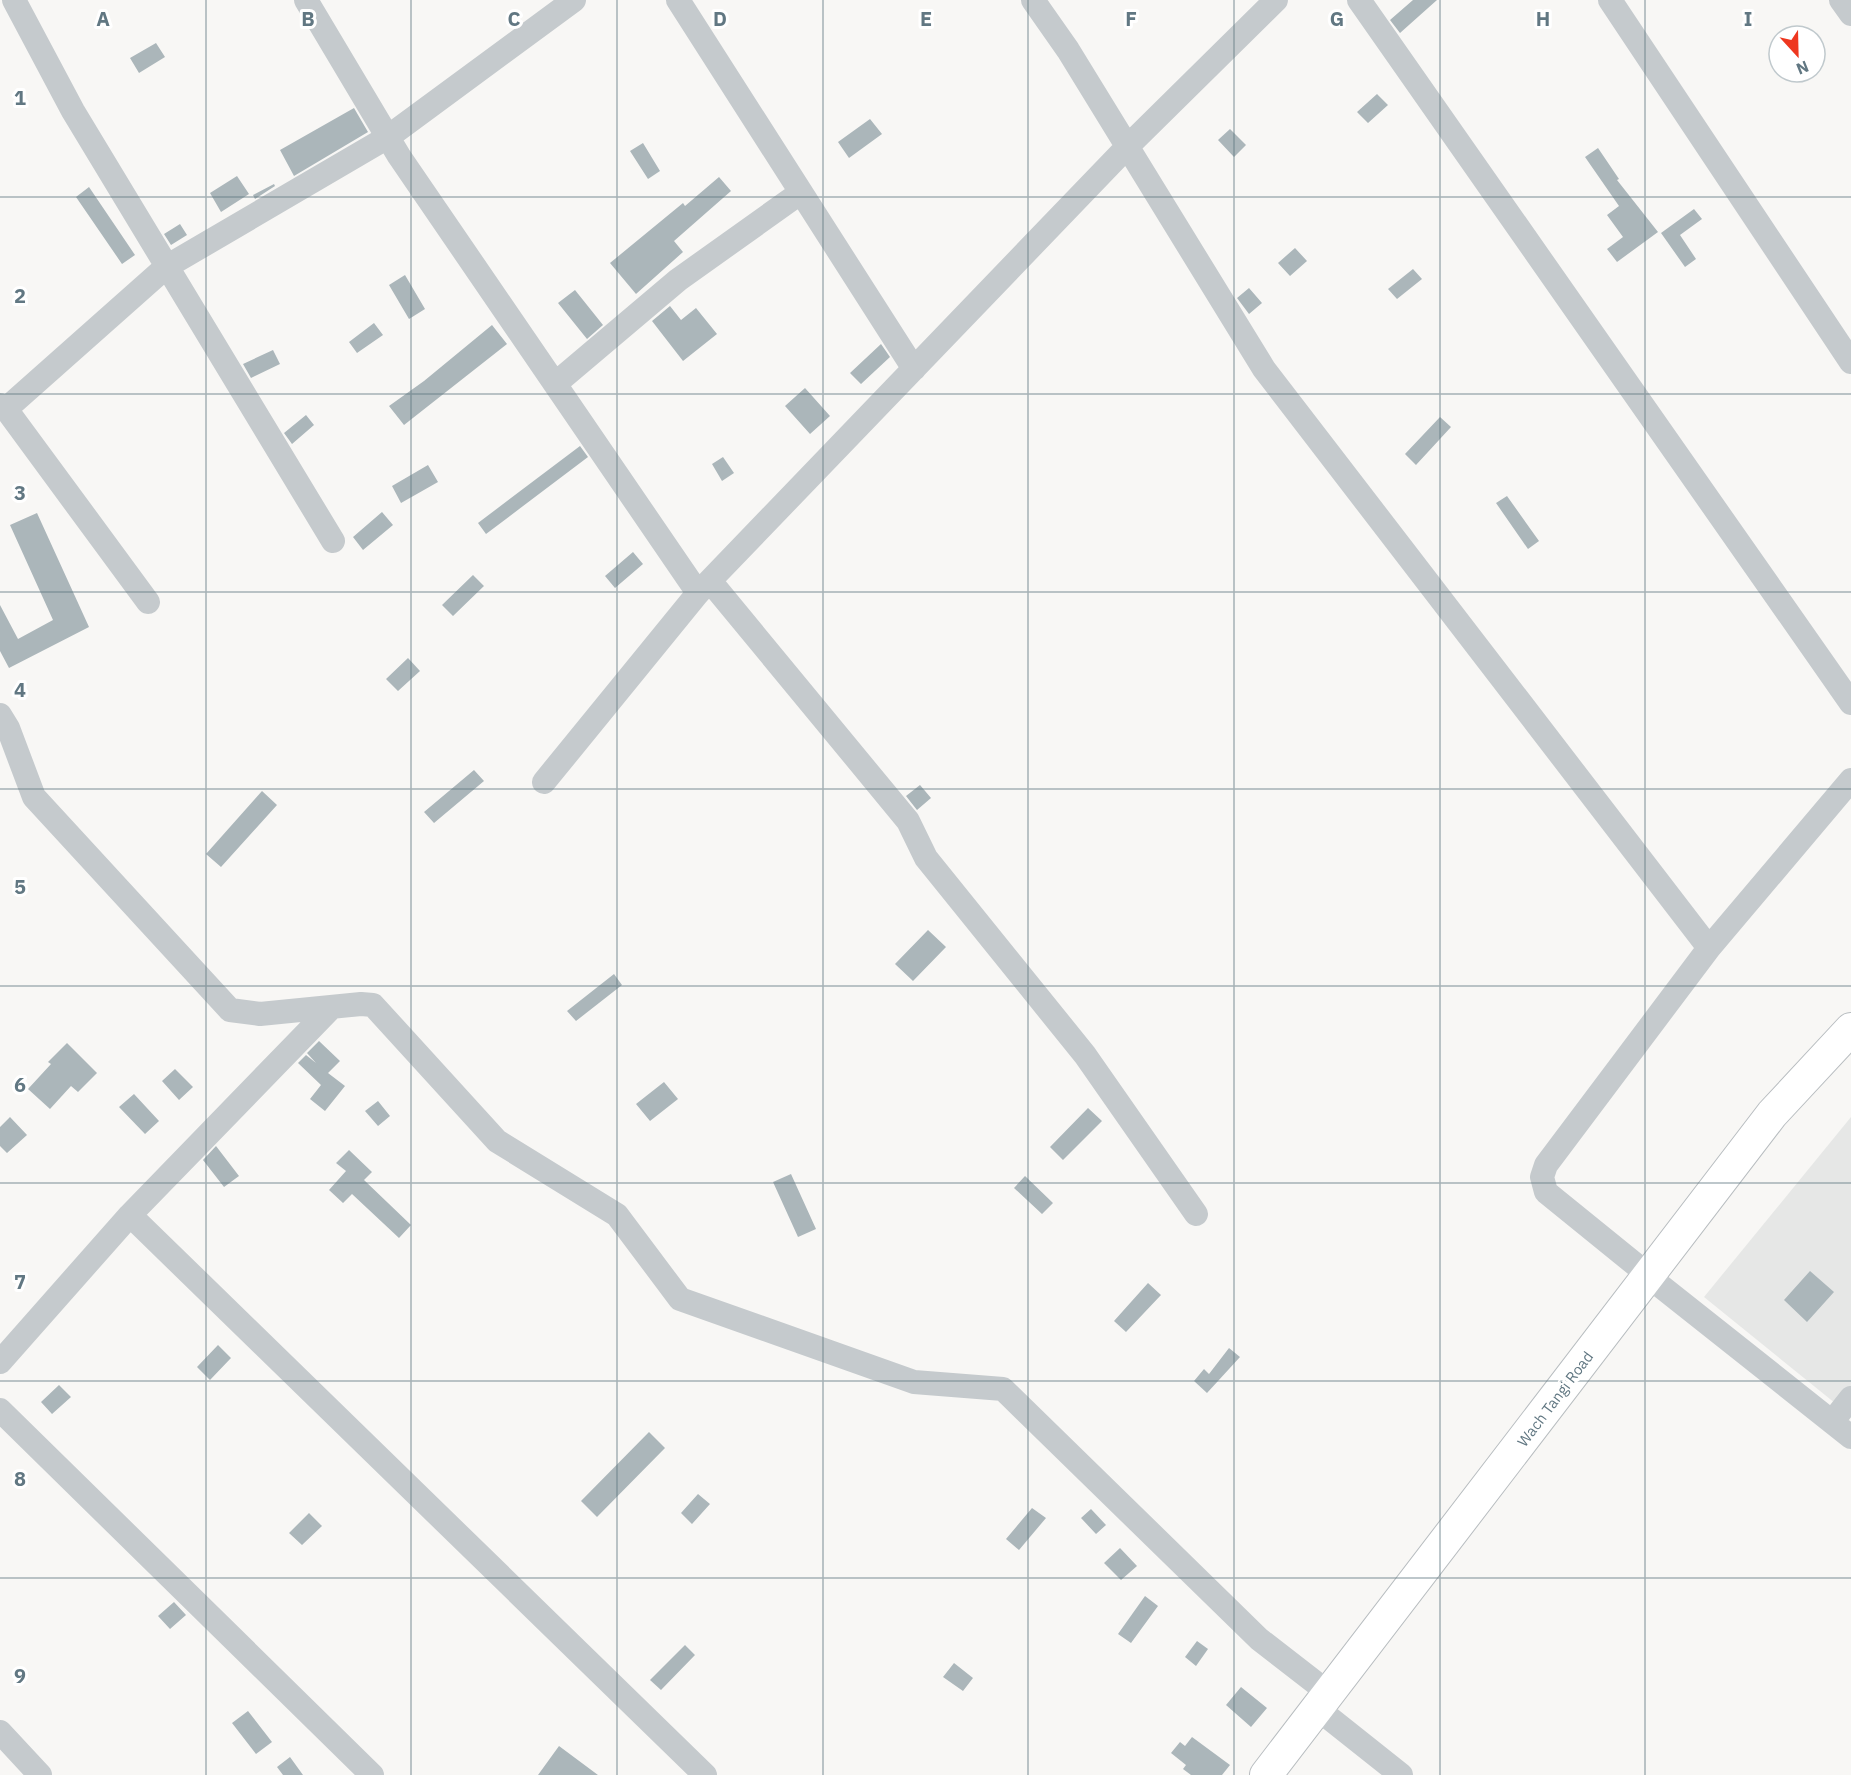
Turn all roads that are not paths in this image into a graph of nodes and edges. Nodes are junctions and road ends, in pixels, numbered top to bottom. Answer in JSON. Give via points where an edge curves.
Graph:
{"nodes":[{"id":1,"x":14,"y":0,"type":"edge"},
{"id":2,"x":306,"y":0,"type":"edge"},
{"id":3,"x":574,"y":0,"type":"edge"},
{"id":4,"x":678,"y":0,"type":"edge"},
{"id":5,"x":1033,"y":0,"type":"edge"},
{"id":6,"x":1276,"y":0,"type":"edge"},
{"id":7,"x":1359,"y":0,"type":"edge"},
{"id":8,"x":1610,"y":0,"type":"edge"},
{"id":9,"x":1842,"y":0,"type":"edge"},
{"id":10,"x":1851,"y":15,"type":"edge"},
{"id":11,"x":388,"y":138,"type":"junction"},
{"id":12,"x":1127,"y":147,"type":"junction"},
{"id":13,"x":801,"y":193,"type":"junction"},
{"id":14,"x":166,"y":267,"type":"junction"},
{"id":15,"x":1851,"y":362,"type":"edge"},
{"id":16,"x":914,"y":369,"type":"junction"},
{"id":17,"x":555,"y":384,"type":"junction"},
{"id":18,"x":3,"y":407,"type":"edge"},
{"id":19,"x":333,"y":541,"type":"dead end"},
{"id":20,"x":704,"y":587,"type":"junction"},
{"id":21,"x":148,"y":602,"type":"dead end"},
{"id":22,"x":1851,"y":703,"type":"edge"},
{"id":23,"x":0,"y":715,"type":"edge"},
{"id":24,"x":1851,"y":780,"type":"edge"},
{"id":25,"x":544,"y":782,"type":"dead end"},
{"id":26,"x":1709,"y":948,"type":"junction"},
{"id":27,"x":331,"y":1008,"type":"junction"},
{"id":28,"x":1851,"y":1029,"type":"edge"},
{"id":29,"x":1196,"y":1214,"type":"dead end"},
{"id":30,"x":130,"y":1215,"type":"junction"},
{"id":31,"x":1644,"y":1273,"type":"junction"},
{"id":32,"x":0,"y":1362,"type":"edge"},
{"id":33,"x":1851,"y":1398,"type":"edge"},
{"id":34,"x":0,"y":1410,"type":"edge"},
{"id":35,"x":1832,"y":1422,"type":"junction"},
{"id":36,"x":1851,"y":1437,"type":"edge"},
{"id":37,"x":1324,"y":1701,"type":"junction"},
{"id":38,"x":0,"y":1732,"type":"edge"},
{"id":39,"x":40,"y":1775,"type":"edge"},
{"id":40,"x":372,"y":1775,"type":"edge"},
{"id":41,"x":705,"y":1775,"type":"edge"},
{"id":42,"x":1266,"y":1775,"type":"edge"},
{"id":43,"x":1401,"y":1775,"type":"edge"}],
"edges":[{"from":1,"to":14,"type":"street","via":[[73,111]]},
{"from":2,"to":11,"type":"street"},
{"from":3,"to":11,"type":"street"},
{"from":4,"to":13,"type":"street"},
{"from":5,"to":12,"type":"street"},
{"from":6,"to":12,"type":"street"},
{"from":7,"to":22,"type":"street"},
{"from":8,"to":15,"type":"street"},
{"from":9,"to":10,"type":"street"},
{"from":11,"to":14,"type":"street"},
{"from":11,"to":17,"type":"street"},
{"from":12,"to":16,"type":"street"},
{"from":12,"to":26,"type":"street","via":[[1264,369]]},
{"from":13,"to":16,"type":"street"},
{"from":13,"to":17,"type":"street","via":[[678,280]]},
{"from":14,"to":18,"type":"street"},
{"from":14,"to":19,"type":"street"},
{"from":16,"to":20,"type":"street"},
{"from":17,"to":20,"type":"street"},
{"from":18,"to":21,"type":"street"},
{"from":20,"to":25,"type":"street"},
{"from":20,"to":29,"type":"street","via":[[908,821],[926,858],[1084,1054]]},
{"from":23,"to":27,"type":"street","via":[[34,797],[230,1010],[260,1014]]},
{"from":24,"to":26,"type":"street"},
{"from":26,"to":31,"type":"street","via":[[1546,1165],[1542,1177],[1546,1192]]},
{"from":27,"to":30,"type":"street"},
{"from":27,"to":37,"type":"street","via":[[373,1005],[497,1141],[617,1215],[680,1299],[914,1382],[1003,1389]]},
{"from":28,"to":31,"type":"main road","name":"Wach Tangi Road","via":[[1772,1114]]},
{"from":30,"to":32,"type":"street"},
{"from":30,"to":41,"type":"street"},
{"from":31,"to":35,"type":"street"},
{"from":31,"to":37,"type":"main road","name":"Wach Tangi Road"},
{"from":33,"to":35,"type":"street"},
{"from":34,"to":40,"type":"street"},
{"from":35,"to":36,"type":"street"},
{"from":37,"to":42,"type":"main road","name":"Wach Tangi Road"},
{"from":37,"to":43,"type":"street"},
{"from":38,"to":39,"type":"street"}]}
